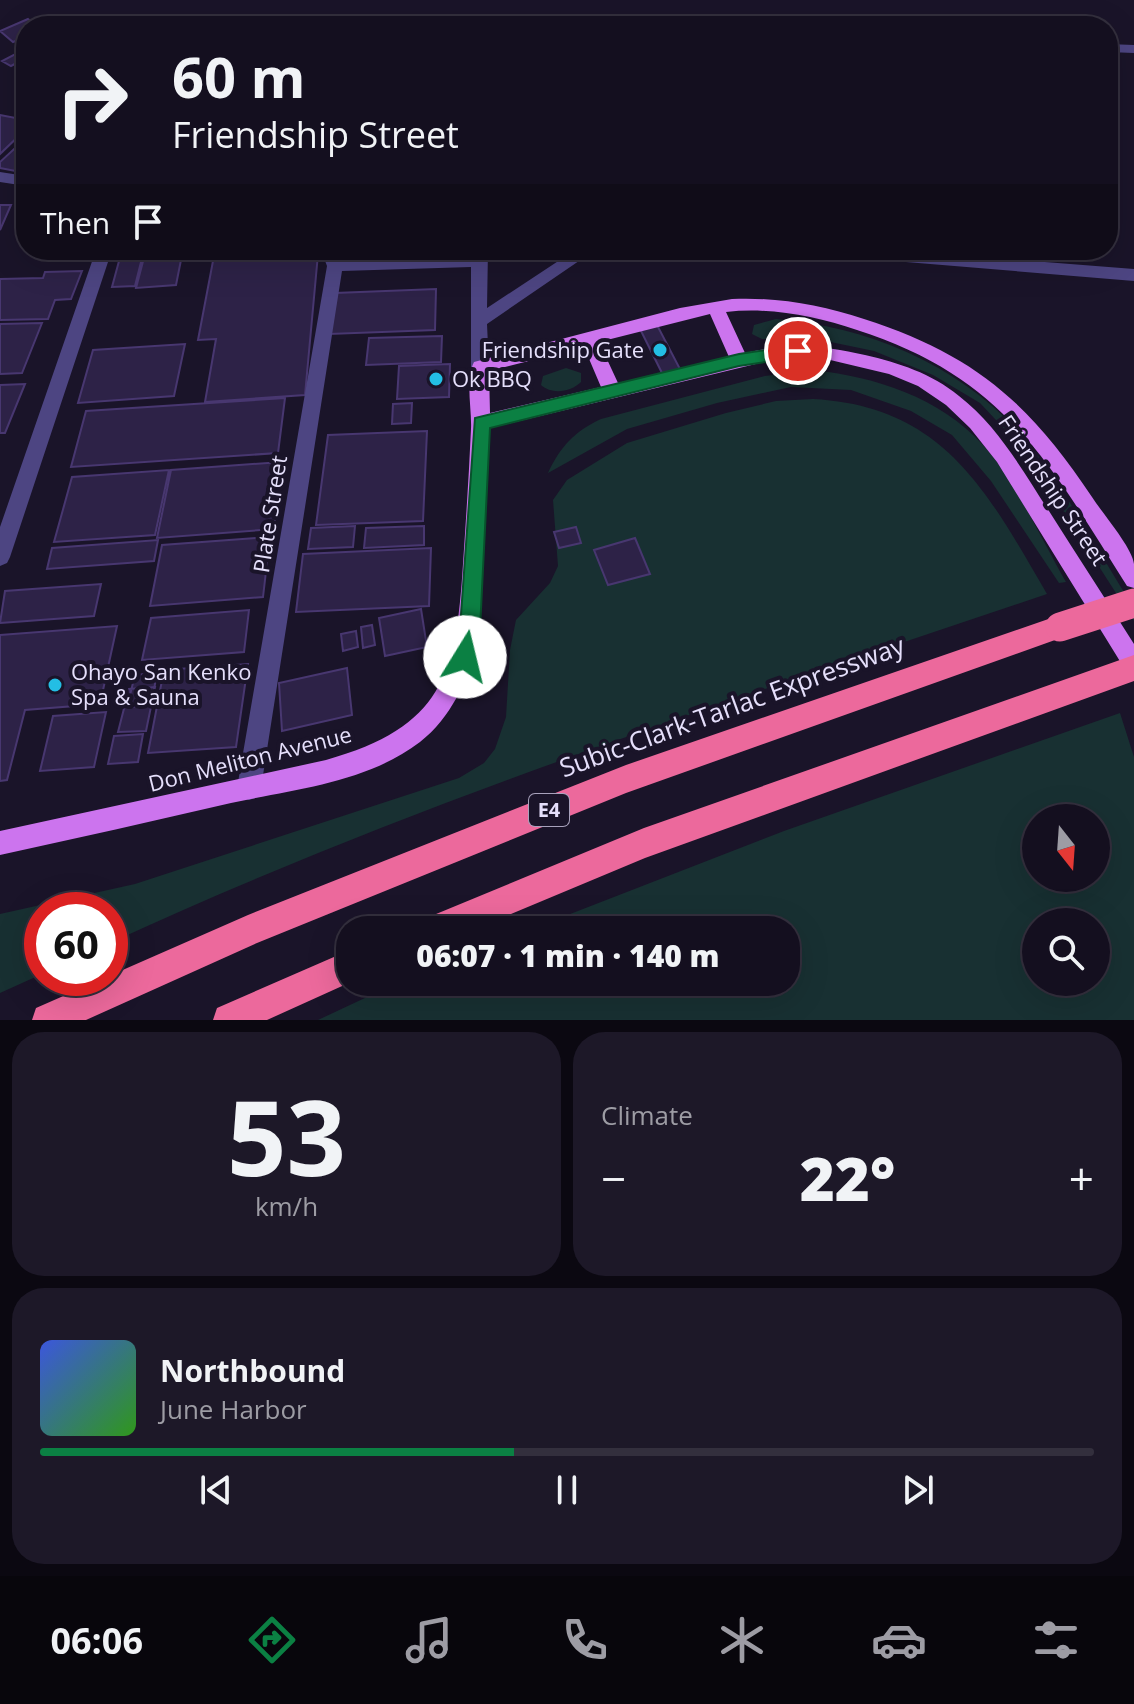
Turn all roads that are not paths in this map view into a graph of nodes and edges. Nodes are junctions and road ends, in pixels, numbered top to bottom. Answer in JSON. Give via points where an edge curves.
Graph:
{"nodes":[{"id":1,"x":101,"y":260,"type":"edge"},
{"id":2,"x":332,"y":260,"type":"edge"},
{"id":3,"x":480,"y":260,"type":"edge"},
{"id":4,"x":571,"y":260,"type":"edge"},
{"id":5,"x":946,"y":260,"type":"edge"},
{"id":6,"x":1134,"y":275,"type":"edge"},
{"id":7,"x":715,"y":307,"type":"junction"},
{"id":8,"x":478,"y":321,"type":"junction"},
{"id":9,"x":589,"y":339,"type":"junction"},
{"id":10,"x":739,"y":360,"type":"junction"},
{"id":11,"x":480,"y":367,"type":"junction"},
{"id":12,"x":612,"y":391,"type":"junction"},
{"id":13,"x":481,"y":423,"type":"junction"},
{"id":14,"x":0,"y":557,"type":"edge"},
{"id":15,"x":1134,"y":579,"type":"edge"},
{"id":16,"x":1134,"y":603,"type":"edge"},
{"id":17,"x":1134,"y":666,"type":"edge"},
{"id":18,"x":249,"y":788,"type":"junction"},
{"id":19,"x":0,"y":843,"type":"edge"},
{"id":20,"x":469,"y":916,"type":"edge"},
{"id":21,"x":336,"y":972,"type":"edge"},
{"id":22,"x":48,"y":1020,"type":"edge"},
{"id":23,"x":229,"y":1020,"type":"edge"}],
"edges":[{"from":1,"to":14,"type":"street"},
{"from":2,"to":18,"type":"street","name":"Plate Street"},
{"from":3,"to":8,"type":"street"},
{"from":4,"to":8,"type":"street"},
{"from":5,"to":6,"type":"street"},
{"from":7,"to":9,"type":"main road","name":"Friendship Street"},
{"from":7,"to":10,"type":"main road"},
{"from":7,"to":15,"type":"main road","name":"Friendship Street","via":[[800,307],[896,334],[977,376],[1054,456]]},
{"from":8,"to":11,"type":"street"},
{"from":9,"to":11,"type":"main road","name":"Friendship Street"},
{"from":9,"to":12,"type":"main road"},
{"from":10,"to":12,"type":"main road","name":"Friendship Street"},
{"from":10,"to":17,"type":"main road","name":"Friendship Street","via":[[798,351],[857,358],[924,381],[952,400],[1004,457]]},
{"from":11,"to":13,"type":"main road","name":"Don Meliton Avenue"},
{"from":12,"to":13,"type":"main road","name":"Friendship Street"},
{"from":13,"to":18,"type":"main road","name":"Don Meliton Avenue","via":[[470,629],[453,685],[434,713],[386,750]]},
{"from":16,"to":22,"type":"highway","name":"Subic-Clark-Tarlac Expressway","number":"E4","bridge":true,"via":[[626,779],[248,931]]},
{"from":17,"to":20,"type":"highway","via":[[657,838]]},
{"from":18,"to":19,"type":"main road","name":"Don Meliton Avenue"},
{"from":21,"to":23,"type":"highway"}]}
